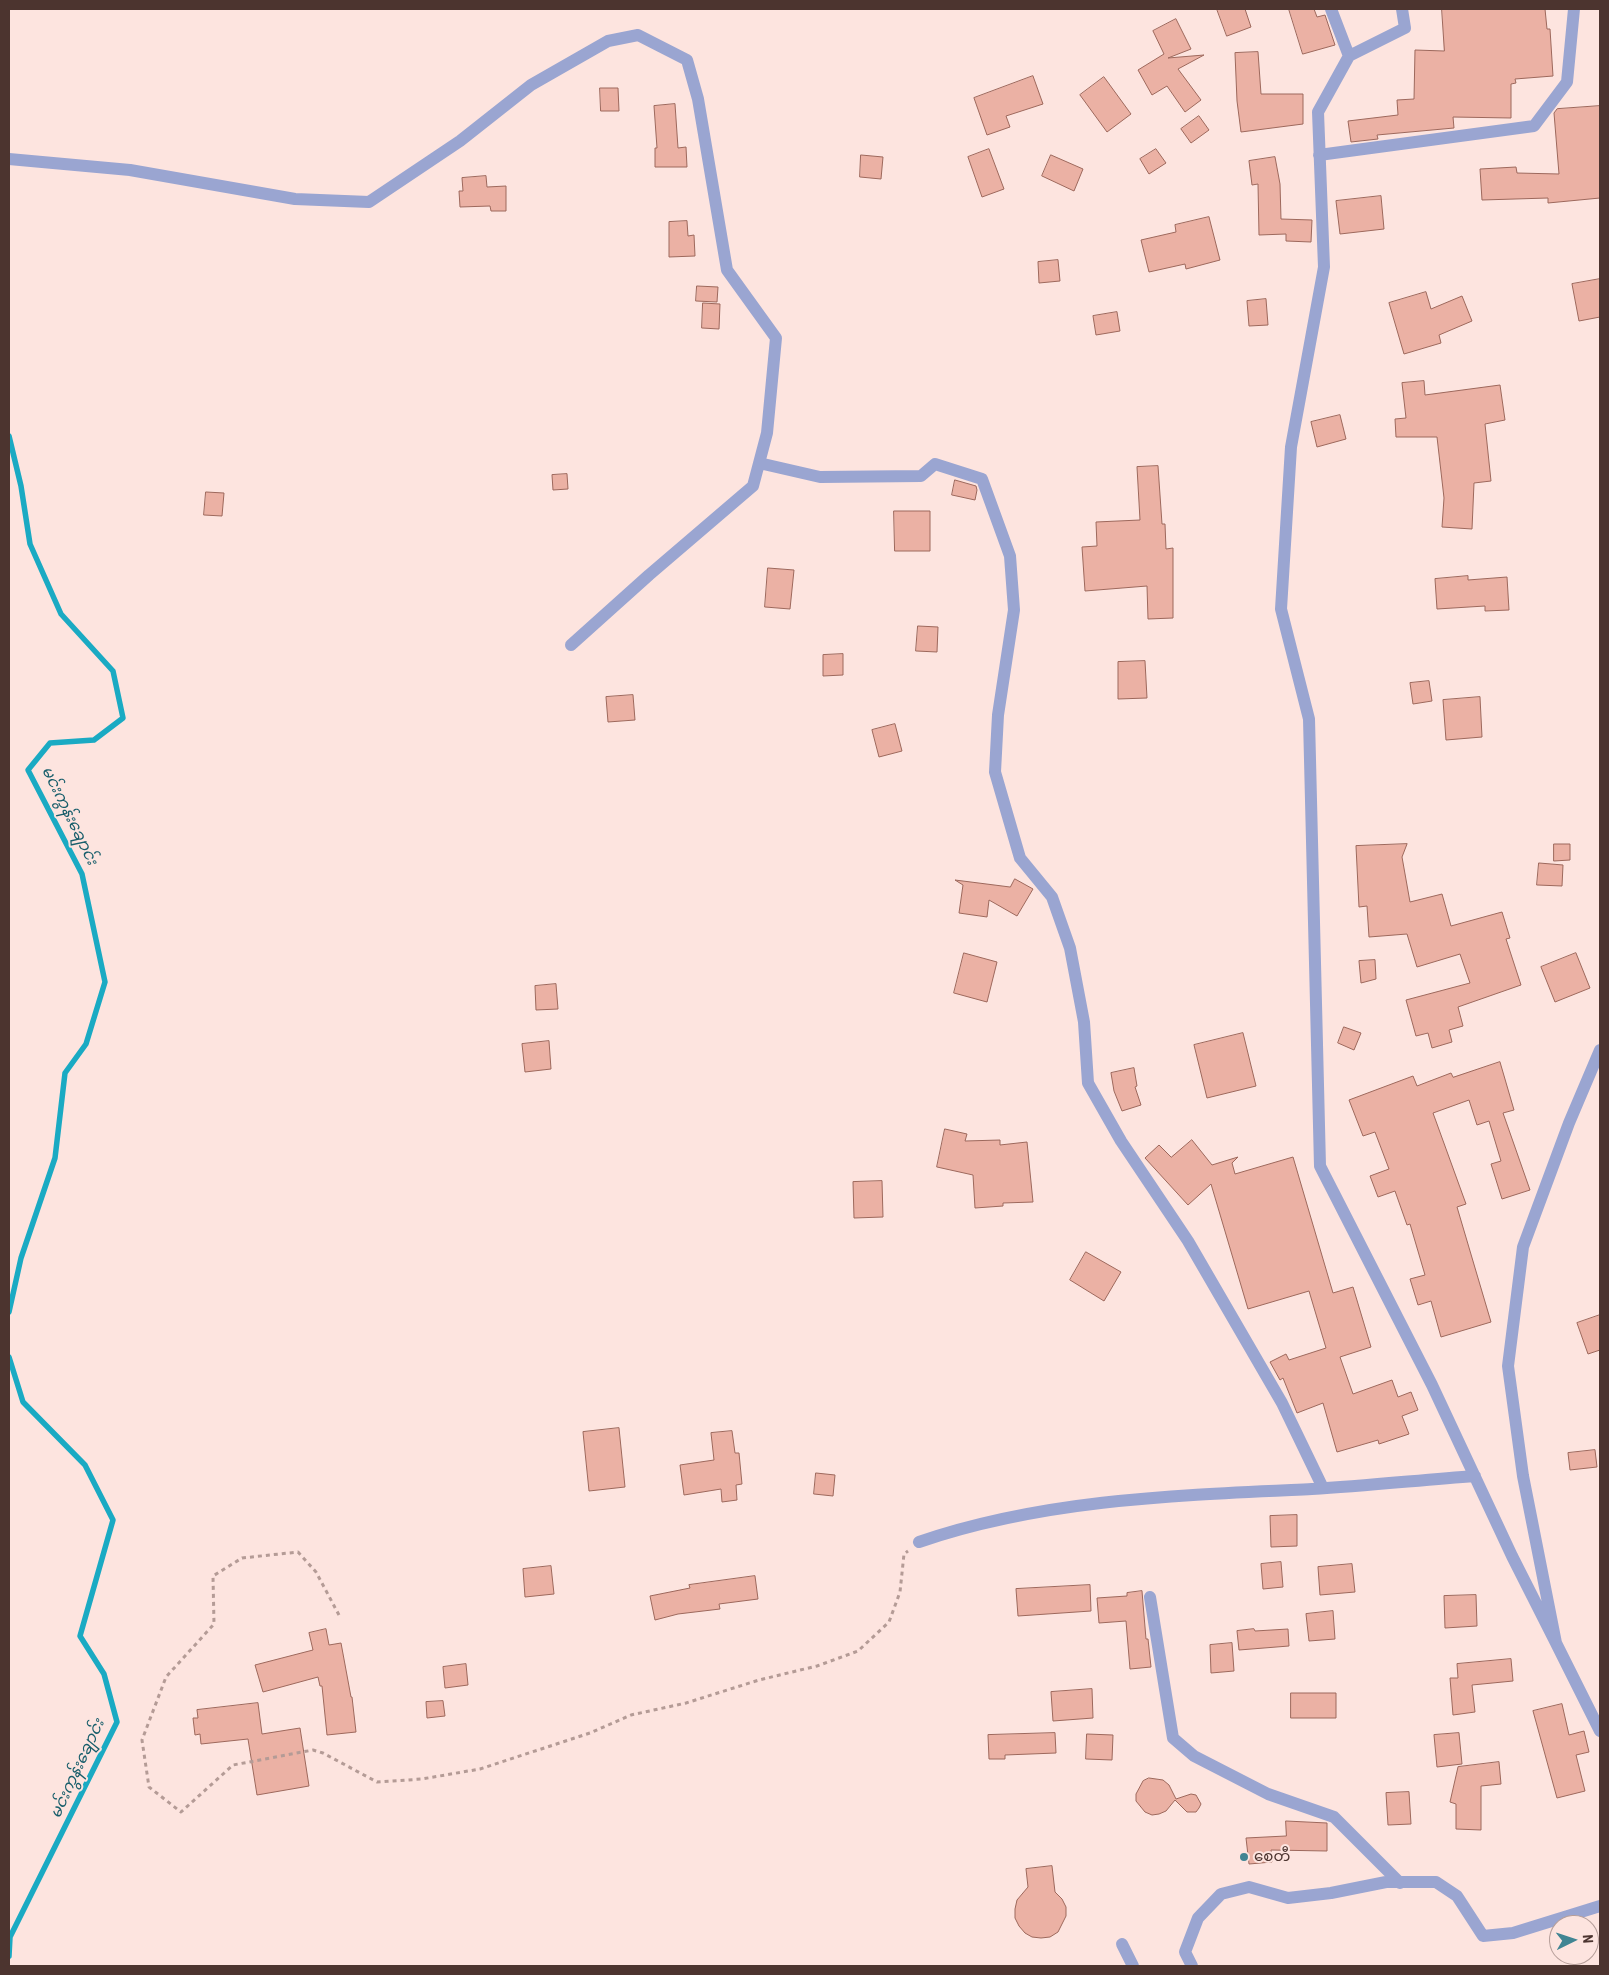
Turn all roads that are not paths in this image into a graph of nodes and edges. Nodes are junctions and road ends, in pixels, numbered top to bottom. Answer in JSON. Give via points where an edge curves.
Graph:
{"nodes":[{"id":1,"x":1331,"y":9,"type":"edge"},
{"id":2,"x":1402,"y":9,"type":"edge"},
{"id":3,"x":1574,"y":9,"type":"edge"},
{"id":4,"x":1350,"y":56,"type":"junction"},
{"id":5,"x":1320,"y":155,"type":"junction"},
{"id":6,"x":9,"y":159,"type":"edge"},
{"id":7,"x":759,"y":463,"type":"junction"},
{"id":8,"x":571,"y":645,"type":"dead end"},
{"id":9,"x":1600,"y":1050,"type":"edge"},
{"id":10,"x":1475,"y":1476,"type":"junction"},
{"id":11,"x":1323,"y":1488,"type":"junction"},
{"id":12,"x":918,"y":1542,"type":"road end"},
{"id":13,"x":1150,"y":1597,"type":"dead end"},
{"id":14,"x":1556,"y":1643,"type":"junction"},
{"id":15,"x":1600,"y":1731,"type":"edge"},
{"id":16,"x":1400,"y":1882,"type":"junction"},
{"id":17,"x":1600,"y":1906,"type":"edge"},
{"id":18,"x":1122,"y":1944,"type":"dead end"},
{"id":19,"x":1133,"y":1966,"type":"edge"},
{"id":20,"x":1192,"y":1966,"type":"edge"}],
"edges":[{"from":1,"to":4,"type":"street"},
{"from":2,"to":4,"type":"street","via":[[1405,28]]},
{"from":3,"to":5,"type":"street","via":[[1567,82],[1534,126]]},
{"from":4,"to":5,"type":"street","via":[[1318,112]]},
{"from":5,"to":10,"type":"street","via":[[1324,266],[1291,448],[1281,609],[1309,719],[1320,1166]]},
{"from":6,"to":7,"type":"street","via":[[130,170],[295,199],[369,202],[460,141],[530,85],[608,41],[638,35],[687,60],[698,99],[727,270],[776,338],[767,433]]},
{"from":7,"to":8,"type":"street","via":[[753,486]]},
{"from":7,"to":11,"type":"street","via":[[820,477],[920,476],[935,464],[982,480],[1010,556],[1014,610],[998,714],[996,772],[1020,858],[1052,897],[1070,948],[1084,1022],[1088,1084],[1121,1141],[1193,1249],[1282,1403]]},
{"from":9,"to":14,"type":"street","via":[[1523,1247],[1508,1366],[1523,1476]]},
{"from":10,"to":11,"type":"street"},
{"from":10,"to":14,"type":"street"},
{"from":11,"to":12,"type":"street","via":[[1162,1496],[1040,1511]]},
{"from":13,"to":16,"type":"street","via":[[1173,1738],[1194,1756],[1268,1794],[1334,1817]]},
{"from":14,"to":15,"type":"street"},
{"from":16,"to":17,"type":"street","via":[[1436,1882],[1457,1896],[1483,1936],[1514,1933]]},
{"from":16,"to":20,"type":"street","via":[[1288,1898],[1249,1887],[1221,1894],[1198,1918],[1185,1952]]},
{"from":18,"to":19,"type":"street"}]}
